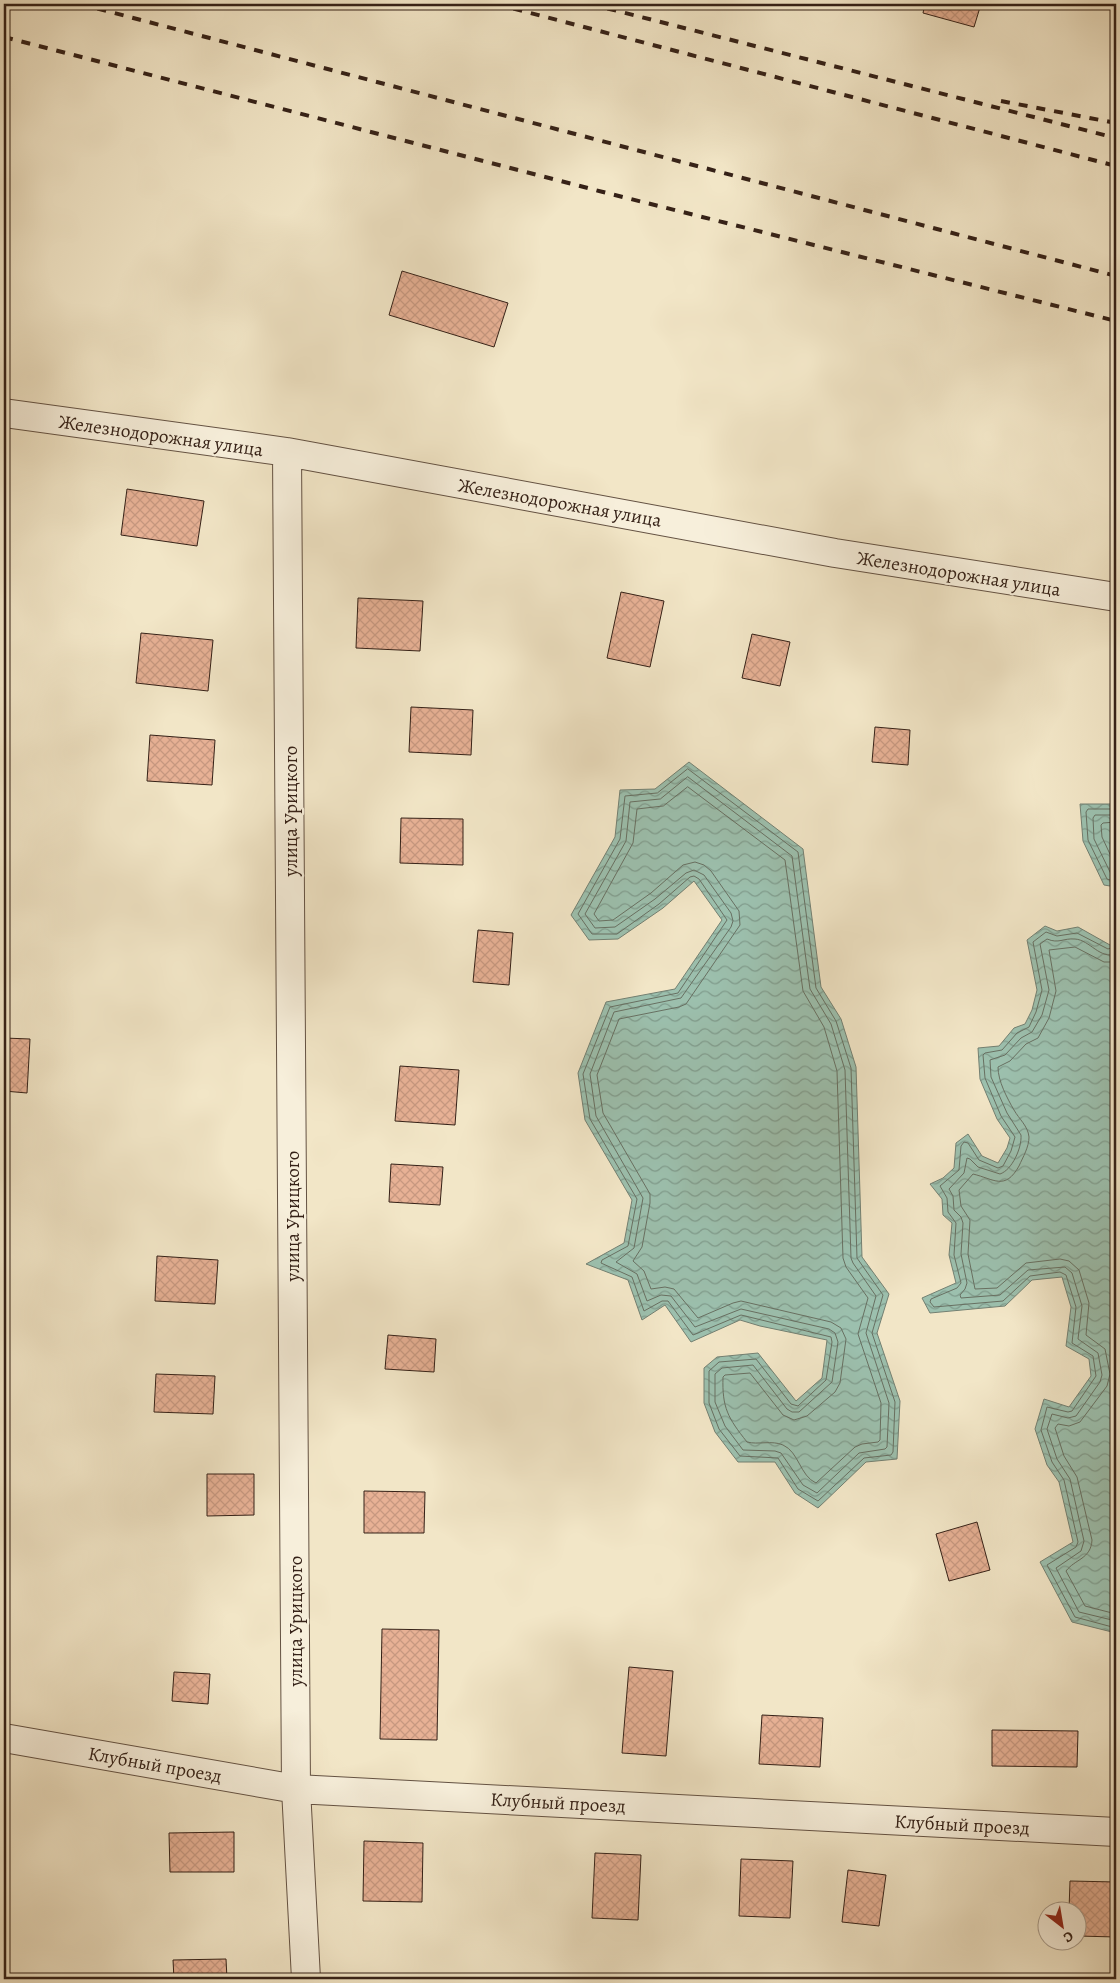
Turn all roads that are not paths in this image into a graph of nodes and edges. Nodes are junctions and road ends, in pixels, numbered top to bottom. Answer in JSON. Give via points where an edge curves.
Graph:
{"nodes":[{"id":1,"x":4,"y":414,"type":"edge"},
{"id":2,"x":287,"y":452,"type":"junction"},
{"id":3,"x":1116,"y":598,"type":"edge"},
{"id":4,"x":4,"y":1738,"type":"edge"},
{"id":5,"x":296,"y":1789,"type":"junction"},
{"id":6,"x":1116,"y":1832,"type":"edge"},
{"id":7,"x":306,"y":1979,"type":"edge"}],
"edges":[{"from":1,"to":2,"type":"street","name":"Железнодорожная улица"},
{"from":2,"to":3,"type":"street","name":"Железнодорожная улица","via":[[835,553]]},
{"from":2,"to":5,"type":"street","name":"улица Урицкого"},
{"from":4,"to":5,"type":"street","name":"Клубный проезд"},
{"from":5,"to":6,"type":"street","name":"Клубный проезд"},
{"from":5,"to":7,"type":"street","name":"улица Урицкого"}]}
